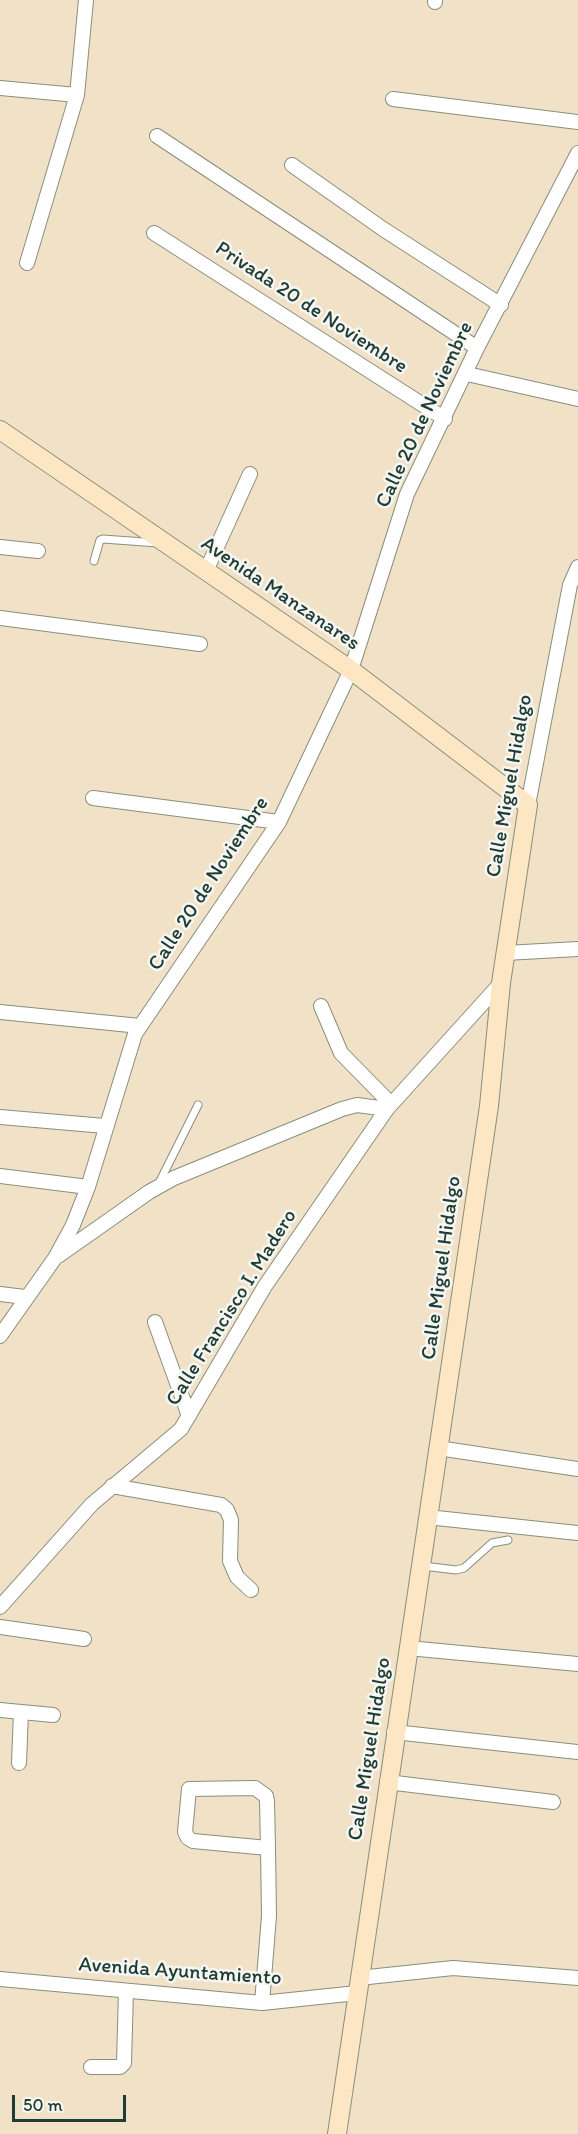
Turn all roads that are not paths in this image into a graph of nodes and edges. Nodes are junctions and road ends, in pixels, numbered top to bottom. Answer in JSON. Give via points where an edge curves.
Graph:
{"nodes":[{"id":1,"x":86,"y":0,"type":"edge"},
{"id":2,"x":0,"y":88,"type":"edge"},
{"id":3,"x":77,"y":94,"type":"junction"},
{"id":4,"x":393,"y":99,"type":"dead end"},
{"id":5,"x":578,"y":122,"type":"edge"},
{"id":6,"x":157,"y":136,"type":"dead end"},
{"id":7,"x":578,"y":153,"type":"edge"},
{"id":8,"x":292,"y":165,"type":"dead end"},
{"id":9,"x":154,"y":233,"type":"dead end"},
{"id":10,"x":27,"y":263,"type":"dead end"},
{"id":11,"x":501,"y":305,"type":"junction"},
{"id":12,"x":477,"y":348,"type":"junction"},
{"id":13,"x":467,"y":374,"type":"junction"},
{"id":14,"x":578,"y":399,"type":"edge"},
{"id":15,"x":445,"y":419,"type":"junction"},
{"id":16,"x":0,"y":430,"type":"edge"},
{"id":17,"x":249,"y":474,"type":"dead end"},
{"id":18,"x":166,"y":543,"type":"junction"},
{"id":19,"x":0,"y":547,"type":"edge"},
{"id":20,"x":38,"y":551,"type":"dead end"},
{"id":21,"x":94,"y":561,"type":"dead end"},
{"id":22,"x":578,"y":567,"type":"edge"},
{"id":23,"x":206,"y":571,"type":"junction"},
{"id":24,"x":0,"y":618,"type":"edge"},
{"id":25,"x":200,"y":644,"type":"dead end"},
{"id":26,"x":351,"y":670,"type":"junction"},
{"id":27,"x":93,"y":798,"type":"dead end"},
{"id":28,"x":528,"y":805,"type":"junction"},
{"id":29,"x":279,"y":822,"type":"junction"},
{"id":30,"x":578,"y":949,"type":"edge"},
{"id":31,"x":505,"y":953,"type":"junction"},
{"id":32,"x":501,"y":983,"type":"junction"},
{"id":33,"x":321,"y":1006,"type":"dead end"},
{"id":34,"x":0,"y":1012,"type":"edge"},
{"id":35,"x":140,"y":1026,"type":"junction"},
{"id":36,"x":198,"y":1105,"type":"dead end"},
{"id":37,"x":389,"y":1107,"type":"junction"},
{"id":38,"x":0,"y":1117,"type":"edge"},
{"id":39,"x":105,"y":1126,"type":"junction"},
{"id":40,"x":0,"y":1176,"type":"edge"},
{"id":41,"x":158,"y":1185,"type":"junction"},
{"id":42,"x":88,"y":1187,"type":"junction"},
{"id":43,"x":55,"y":1258,"type":"junction"},
{"id":44,"x":0,"y":1294,"type":"edge"},
{"id":45,"x":26,"y":1297,"type":"junction"},
{"id":46,"x":155,"y":1322,"type":"dead end"},
{"id":47,"x":0,"y":1336,"type":"edge"},
{"id":48,"x":189,"y":1416,"type":"junction"},
{"id":49,"x":438,"y":1448,"type":"junction"},
{"id":50,"x":578,"y":1469,"type":"edge"},
{"id":51,"x":112,"y":1486,"type":"junction"},
{"id":52,"x":427,"y":1516,"type":"junction"},
{"id":53,"x":578,"y":1533,"type":"edge"},
{"id":54,"x":508,"y":1540,"type":"dead end"},
{"id":55,"x":420,"y":1566,"type":"junction"},
{"id":56,"x":251,"y":1590,"type":"dead end"},
{"id":57,"x":1,"y":1605,"type":"edge"},
{"id":58,"x":0,"y":1627,"type":"edge"},
{"id":59,"x":84,"y":1639,"type":"dead end"},
{"id":60,"x":408,"y":1648,"type":"junction"},
{"id":61,"x":578,"y":1664,"type":"edge"},
{"id":62,"x":0,"y":1710,"type":"edge"},
{"id":63,"x":21,"y":1712,"type":"junction"},
{"id":64,"x":53,"y":1715,"type":"dead end"},
{"id":65,"x":394,"y":1732,"type":"junction"},
{"id":66,"x":578,"y":1752,"type":"edge"},
{"id":67,"x":19,"y":1763,"type":"dead end"},
{"id":68,"x":387,"y":1782,"type":"junction"},
{"id":69,"x":553,"y":1802,"type":"dead end"},
{"id":70,"x":268,"y":1848,"type":"junction"},
{"id":71,"x":578,"y":1978,"type":"edge"},
{"id":72,"x":0,"y":1979,"type":"edge"},
{"id":73,"x":358,"y":1986,"type":"junction"},
{"id":74,"x":126,"y":1991,"type":"junction"},
{"id":75,"x":262,"y":2003,"type":"junction"},
{"id":76,"x":91,"y":2067,"type":"dead end"},
{"id":77,"x":337,"y":2134,"type":"edge"}],
"edges":[{"from":1,"to":3,"type":"street"},
{"from":2,"to":3,"type":"street"},
{"from":3,"to":10,"type":"street"},
{"from":4,"to":5,"type":"street"},
{"from":6,"to":12,"type":"street"},
{"from":7,"to":11,"type":"street","name":"Calle 20 de Noviembre"},
{"from":8,"to":11,"type":"street"},
{"from":9,"to":15,"type":"street","name":"Privada 20 de Noviembre"},
{"from":11,"to":12,"type":"street","name":"Calle 20 de Noviembre"},
{"from":12,"to":13,"type":"street","name":"Calle 20 de Noviembre"},
{"from":13,"to":14,"type":"street"},
{"from":13,"to":15,"type":"street","name":"Calle 20 de Noviembre"},
{"from":15,"to":26,"type":"street","name":"Calle 20 de Noviembre","via":[[407,494]]},
{"from":16,"to":18,"type":"street","name":"Avenida Manzanares"},
{"from":17,"to":23,"type":"street"},
{"from":18,"to":21,"type":"lane","via":[[103,539]]},
{"from":18,"to":23,"type":"street","name":"Avenida Manzanares"},
{"from":19,"to":20,"type":"street"},
{"from":22,"to":28,"type":"street","name":"Calle Miguel Hidalgo","via":[[570,585]]},
{"from":23,"to":26,"type":"street","name":"Avenida Manzanares"},
{"from":24,"to":25,"type":"street"},
{"from":26,"to":28,"type":"street","name":"Avenida Manzanares"},
{"from":26,"to":29,"type":"street","name":"Calle 20 de Noviembre"},
{"from":27,"to":29,"type":"street"},
{"from":28,"to":31,"type":"street","name":"Calle Miguel Hidalgo"},
{"from":29,"to":35,"type":"street","name":"Calle 20 de Noviembre"},
{"from":30,"to":31,"type":"street"},
{"from":31,"to":32,"type":"street","name":"Calle Miguel Hidalgo"},
{"from":32,"to":37,"type":"street","name":"Calle Francisco I. Madero"},
{"from":32,"to":49,"type":"street","name":"Calle Miguel Hidalgo","via":[[489,1106]]},
{"from":33,"to":37,"type":"street","via":[[341,1053]]},
{"from":34,"to":35,"type":"street"},
{"from":35,"to":39,"type":"street","name":"Calle 20 de Noviembre"},
{"from":36,"to":41,"type":"lane"},
{"from":37,"to":41,"type":"street","via":[[357,1105],[342,1109]]},
{"from":37,"to":48,"type":"street","name":"Calle Francisco I. Madero","via":[[265,1286]]},
{"from":38,"to":39,"type":"street"},
{"from":39,"to":42,"type":"street","name":"Calle 20 de Noviembre"},
{"from":40,"to":42,"type":"street"},
{"from":41,"to":43,"type":"street"},
{"from":42,"to":43,"type":"street","name":"Calle 20 de Noviembre"},
{"from":43,"to":45,"type":"street","name":"Calle 20 de Noviembre"},
{"from":44,"to":45,"type":"street"},
{"from":45,"to":47,"type":"street","name":"Calle 20 de Noviembre"},
{"from":46,"to":48,"type":"street"},
{"from":48,"to":51,"type":"street","name":"Calle Francisco I. Madero","via":[[165,1445]]},
{"from":49,"to":50,"type":"street"},
{"from":49,"to":52,"type":"street","name":"Calle Miguel Hidalgo"},
{"from":51,"to":56,"type":"street","via":[[221,1505],[231,1520],[230,1561],[237,1576]]},
{"from":51,"to":57,"type":"street","name":"Calle Francisco I. Madero"},
{"from":52,"to":53,"type":"street"},
{"from":52,"to":55,"type":"street","name":"Calle Miguel Hidalgo"},
{"from":54,"to":55,"type":"lane","via":[[492,1543],[464,1568]]},
{"from":55,"to":60,"type":"street","name":"Calle Miguel Hidalgo"},
{"from":58,"to":59,"type":"street"},
{"from":60,"to":61,"type":"street"},
{"from":60,"to":65,"type":"street","name":"Calle Miguel Hidalgo"},
{"from":62,"to":63,"type":"street"},
{"from":63,"to":64,"type":"street"},
{"from":63,"to":67,"type":"street"},
{"from":65,"to":66,"type":"street"},
{"from":65,"to":68,"type":"street","name":"Calle Miguel Hidalgo"},
{"from":68,"to":69,"type":"street"},
{"from":68,"to":73,"type":"street","name":"Calle Miguel Hidalgo"},
{"from":70,"to":70,"type":"street","via":[[267,1801],[262,1791],[189,1789],[188,1838]]},
{"from":70,"to":75,"type":"street","via":[[269,1916]]},
{"from":71,"to":73,"type":"street","name":"Avenida Ayuntamiento","via":[[453,1968]]},
{"from":72,"to":74,"type":"street","name":"Avenida Ayuntamiento"},
{"from":73,"to":75,"type":"street","name":"Avenida Ayuntamiento"},
{"from":73,"to":77,"type":"street","name":"Calle Miguel Hidalgo"},
{"from":74,"to":75,"type":"street","name":"Avenida Ayuntamiento"},
{"from":74,"to":76,"type":"street","via":[[124,2063],[120,2067]]}]}
